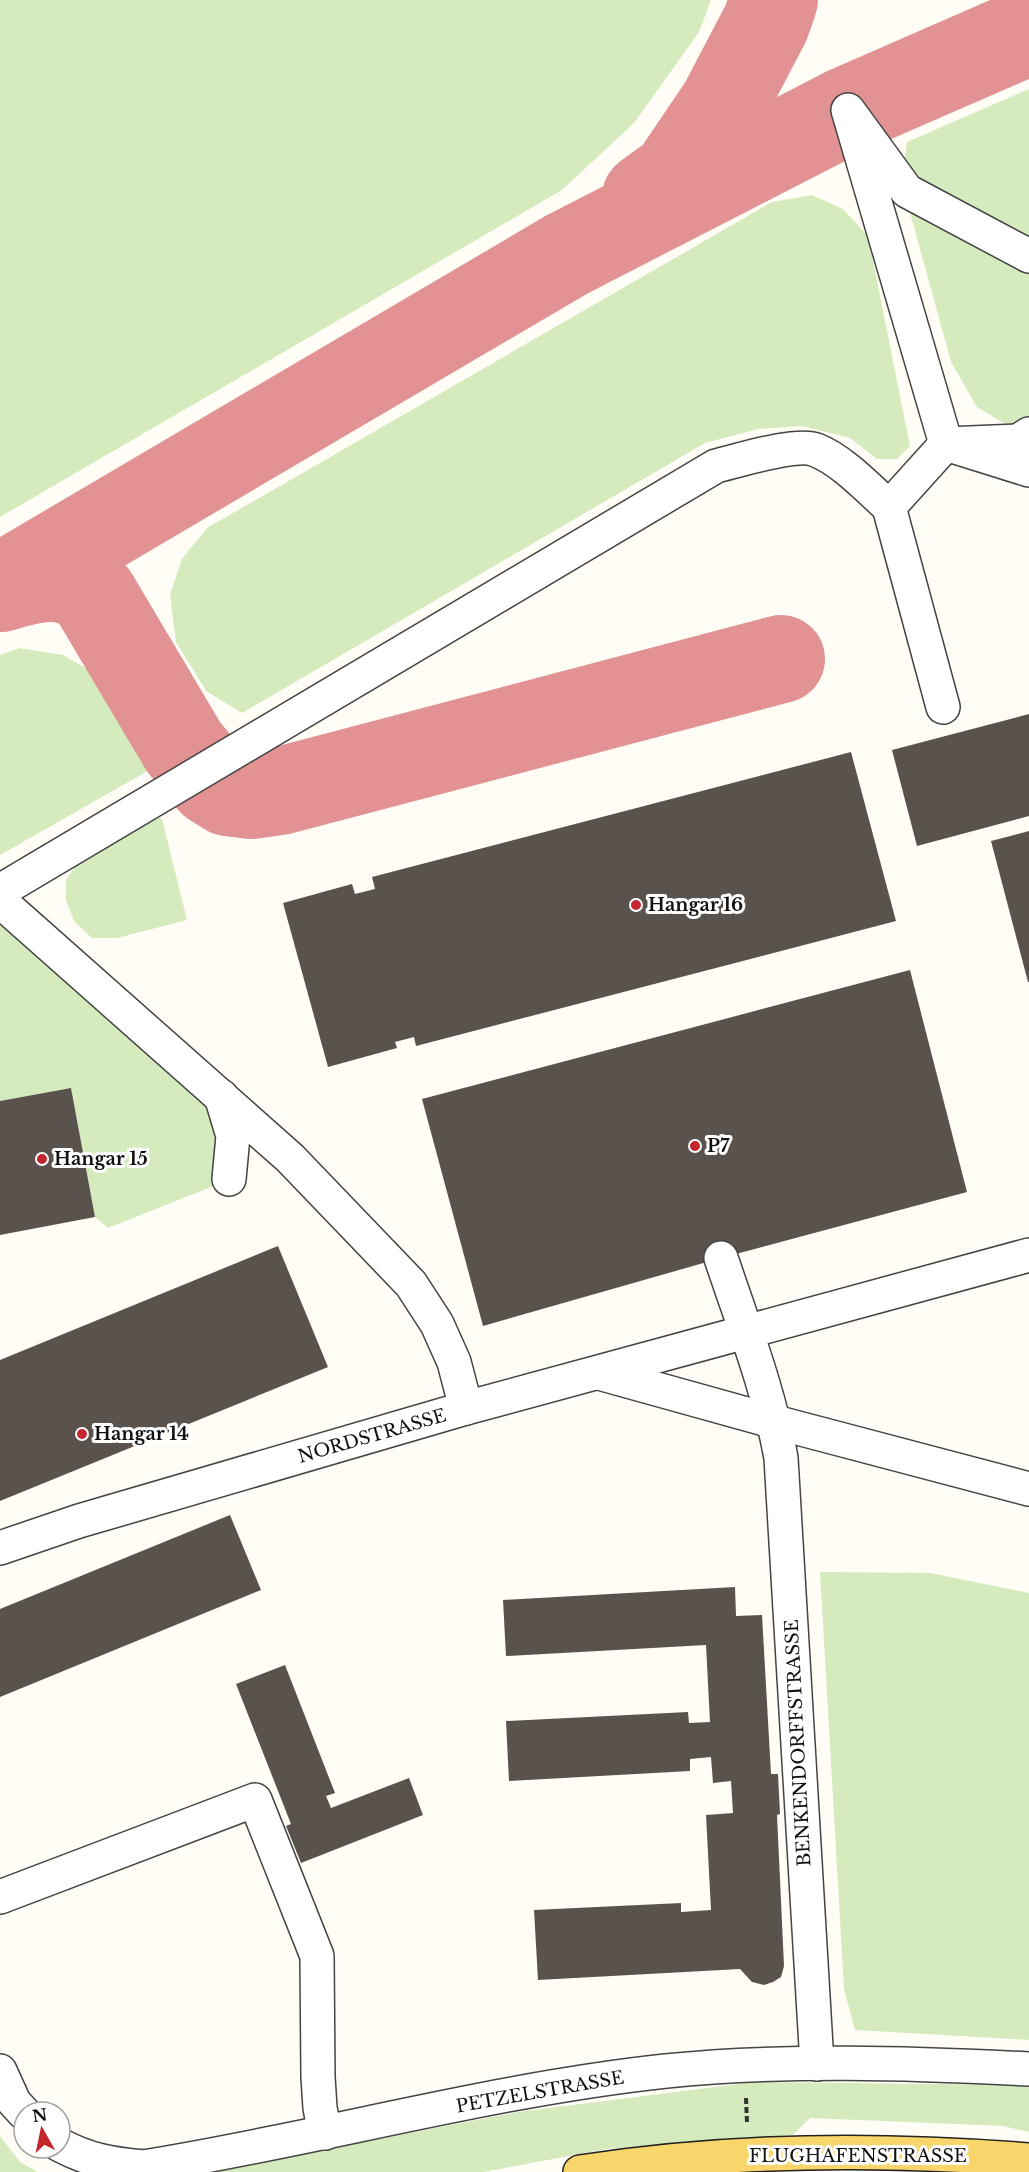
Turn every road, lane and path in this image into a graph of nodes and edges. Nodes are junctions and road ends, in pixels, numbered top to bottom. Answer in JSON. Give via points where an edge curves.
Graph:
{"nodes":[{"id":1,"x":1029,"y":256,"type":"edge"},
{"id":2,"x":946,"y":444,"type":"junction"},
{"id":3,"x":1026,"y":446,"type":"edge"},
{"id":4,"x":889,"y":507,"type":"junction"},
{"id":5,"x":943,"y":707,"type":"dead end"},
{"id":6,"x":0,"y":891,"type":"edge"},
{"id":7,"x":0,"y":901,"type":"edge"},
{"id":8,"x":220,"y":1096,"type":"junction"},
{"id":9,"x":229,"y":1179,"type":"dead end"},
{"id":10,"x":1029,"y":1255,"type":"edge"},
{"id":11,"x":721,"y":1258,"type":"dead end"},
{"id":12,"x":746,"y":1331,"type":"junction"},
{"id":13,"x":598,"y":1372,"type":"junction"},
{"id":14,"x":466,"y":1408,"type":"junction"},
{"id":15,"x":775,"y":1422,"type":"junction"},
{"id":16,"x":1029,"y":1489,"type":"edge"},
{"id":17,"x":0,"y":1548,"type":"edge"},
{"id":18,"x":0,"y":1896,"type":"edge"},
{"id":19,"x":817,"y":2064,"type":"junction"},
{"id":20,"x":745,"y":2066,"type":"junction"},
{"id":21,"x":1029,"y":2069,"type":"edge"},
{"id":22,"x":0,"y":2071,"type":"edge"},
{"id":23,"x":13,"y":2100,"type":"edge"},
{"id":24,"x":325,"y":2133,"type":"junction"},
{"id":25,"x":72,"y":2152,"type":"edge"},
{"id":26,"x":748,"y":2155,"type":"junction"},
{"id":27,"x":1029,"y":2160,"type":"edge"},
{"id":28,"x":580,"y":2172,"type":"edge"}],
"edges":[{"from":1,"to":2,"type":"street","via":[[907,191],[848,110]]},
{"from":2,"to":3,"type":"street"},
{"from":2,"to":4,"type":"street"},
{"from":4,"to":5,"type":"street"},
{"from":4,"to":6,"type":"street","via":[[848,470],[815,449],[779,450],[716,466]]},
{"from":7,"to":8,"type":"street"},
{"from":8,"to":9,"type":"street","via":[[233,1136]]},
{"from":8,"to":14,"type":"street","via":[[290,1158],[411,1284],[438,1324],[454,1362]]},
{"from":10,"to":12,"type":"street"},
{"from":11,"to":12,"type":"street","name":"BENKENDORFFSTRASSE"},
{"from":12,"to":13,"type":"street","name":"NORDSTRASSE"},
{"from":12,"to":15,"type":"street","name":"BENKENDORFFSTRASSE"},
{"from":13,"to":14,"type":"street","name":"NORDSTRASSE"},
{"from":13,"to":15,"type":"street"},
{"from":14,"to":17,"type":"street","name":"NORDSTRASSE","via":[[79,1521]]},
{"from":15,"to":16,"type":"street"},
{"from":15,"to":19,"type":"street","name":"BENKENDORFFSTRASSE","via":[[781,1458]]},
{"from":18,"to":24,"type":"street","via":[[255,1800],[317,1956],[318,2077]]},
{"from":19,"to":20,"type":"street","name":"PETZELSTRASSE"},
{"from":19,"to":21,"type":"street","name":"PETZELSTRASSE"},
{"from":20,"to":24,"type":"street","name":"PETZELSTRASSE","via":[[597,2080]]},
{"from":20,"to":26,"type":"path"},
{"from":22,"to":23,"type":"street"},
{"from":24,"to":25,"type":"street","name":"PETZELSTRASSE","via":[[143,2167],[107,2163]]},
{"from":26,"to":27,"type":"main road","name":"FLUGHAFENSTRASSE","via":[[900,2154]]},
{"from":26,"to":28,"type":"main road","name":"FLUGHAFENSTRASSE"}]}
